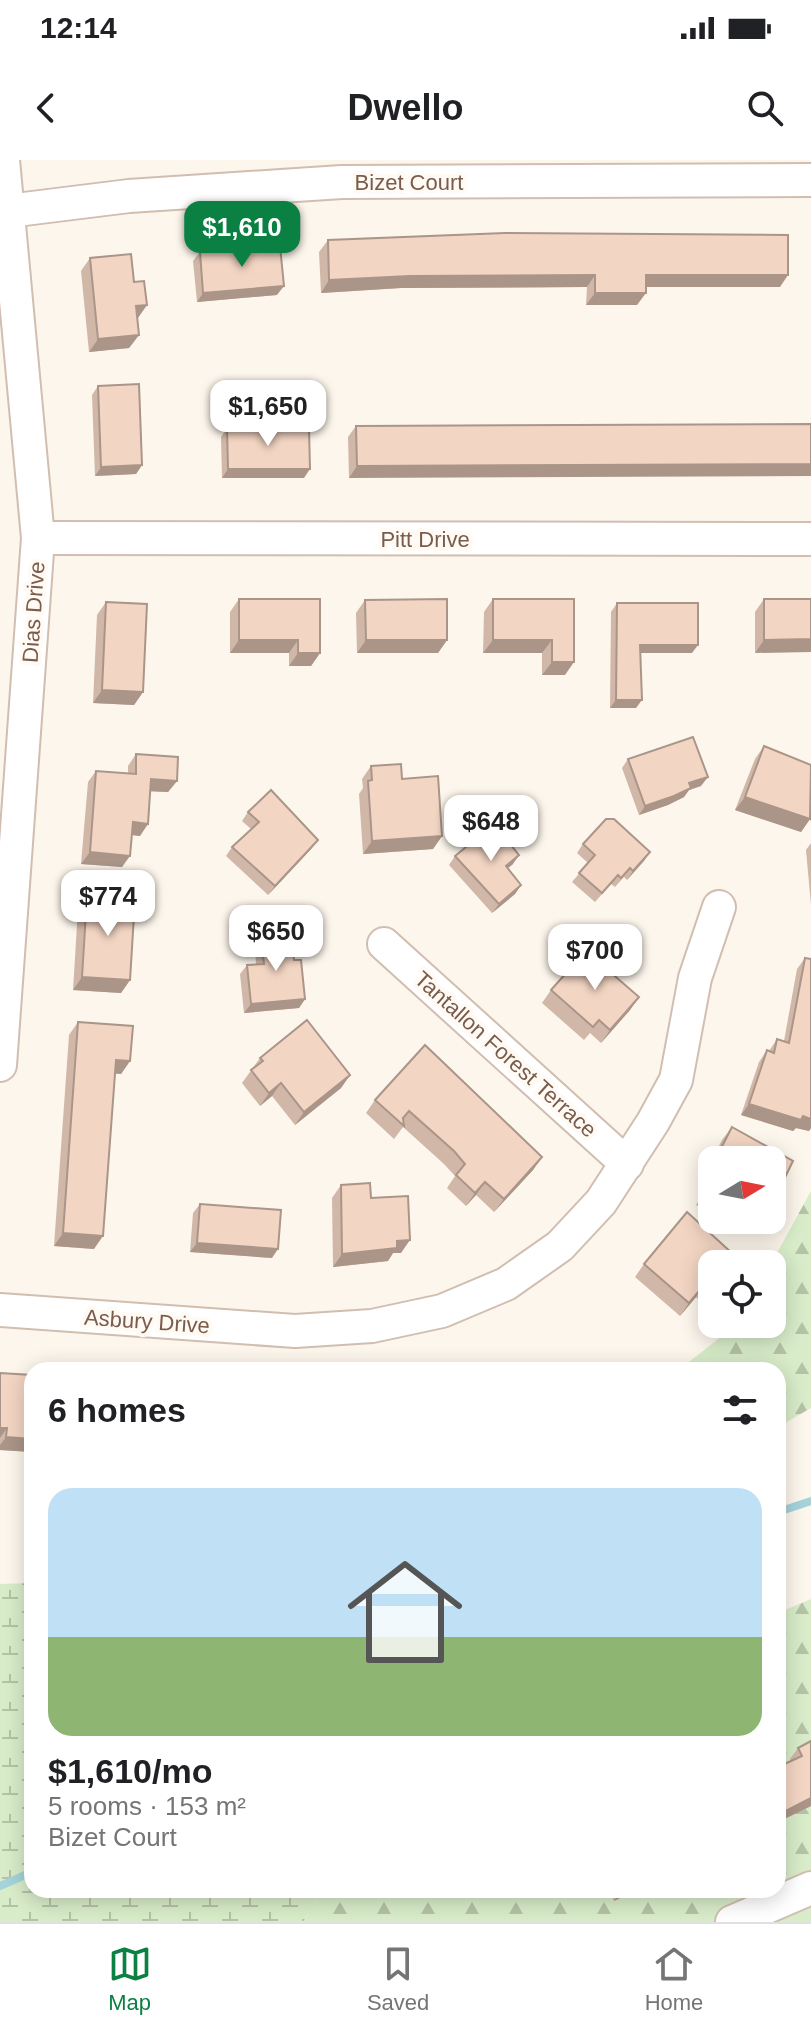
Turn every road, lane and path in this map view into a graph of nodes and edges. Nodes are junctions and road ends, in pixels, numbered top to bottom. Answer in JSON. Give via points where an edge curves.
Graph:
{"nodes":[{"id":1,"x":3,"y":160,"type":"edge"},
{"id":2,"x":811,"y":180,"type":"edge"},
{"id":3,"x":8,"y":211,"type":"junction"},
{"id":4,"x":38,"y":538,"type":"junction"},
{"id":5,"x":811,"y":539,"type":"edge"},
{"id":6,"x":719,"y":907,"type":"dead end"},
{"id":7,"x":384,"y":944,"type":"dead end"},
{"id":8,"x":0,"y":1065,"type":"edge"},
{"id":9,"x":627,"y":1164,"type":"junction"},
{"id":10,"x":0,"y":1310,"type":"edge"},
{"id":11,"x":811,"y":1888,"type":"edge"},
{"id":12,"x":732,"y":1922,"type":"edge"}],
"edges":[{"from":1,"to":3,"type":"street","name":"Dias Drive"},
{"from":2,"to":3,"type":"street","name":"Bizet Court","via":[[342,182],[129,196]]},
{"from":3,"to":4,"type":"street","name":"Dias Drive"},
{"from":4,"to":5,"type":"street","name":"Pitt Drive"},
{"from":4,"to":8,"type":"street","name":"Dias Drive"},
{"from":6,"to":9,"type":"street","name":"Asbury Drive","via":[[695,978],[676,1080]]},
{"from":7,"to":9,"type":"street","name":"Tantallon Forest Terrace"},
{"from":9,"to":10,"type":"street","name":"Asbury Drive","via":[[560,1246],[506,1284],[442,1311],[372,1326],[295,1331]]},
{"from":11,"to":12,"type":"street"}]}
